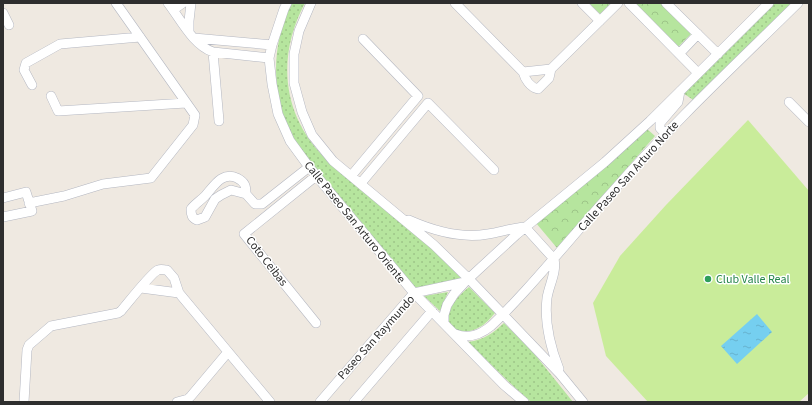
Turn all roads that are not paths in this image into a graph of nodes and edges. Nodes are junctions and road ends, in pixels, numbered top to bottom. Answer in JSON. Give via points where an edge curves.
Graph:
{"nodes":[{"id":1,"x":116,"y":3,"type":"edge"},
{"id":2,"x":183,"y":3,"type":"edge"},
{"id":3,"x":192,"y":3,"type":"edge"},
{"id":4,"x":287,"y":3,"type":"edge"},
{"id":5,"x":311,"y":3,"type":"edge"},
{"id":6,"x":454,"y":3,"type":"edge"},
{"id":7,"x":582,"y":3,"type":"edge"},
{"id":8,"x":618,"y":3,"type":"edge"},
{"id":9,"x":629,"y":3,"type":"edge"},
{"id":10,"x":666,"y":3,"type":"edge"},
{"id":11,"x":769,"y":3,"type":"edge"},
{"id":12,"x":798,"y":3,"type":"edge"},
{"id":13,"x":170,"y":6,"type":"edge"},
{"id":14,"x":3,"y":13,"type":"edge"},
{"id":15,"x":600,"y":21,"type":"junction"},
{"id":16,"x":9,"y":25,"type":"dead end"},
{"id":17,"x":191,"y":34,"type":"junction"},
{"id":18,"x":698,"y":34,"type":"junction"},
{"id":19,"x":140,"y":37,"type":"junction"},
{"id":20,"x":363,"y":39,"type":"dead end"},
{"id":21,"x":272,"y":45,"type":"junction"},
{"id":22,"x":213,"y":52,"type":"junction"},
{"id":23,"x":679,"y":54,"type":"junction"},
{"id":24,"x":718,"y":54,"type":"junction"},
{"id":25,"x":269,"y":58,"type":"junction"},
{"id":26,"x":551,"y":69,"type":"junction"},
{"id":27,"x":523,"y":72,"type":"junction"},
{"id":28,"x":698,"y":73,"type":"junction"},
{"id":29,"x":32,"y":85,"type":"dead end"},
{"id":30,"x":680,"y":91,"type":"junction"},
{"id":31,"x":51,"y":96,"type":"dead end"},
{"id":32,"x":789,"y":102,"type":"dead end"},
{"id":33,"x":186,"y":103,"type":"junction"},
{"id":34,"x":219,"y":121,"type":"dead end"},
{"id":35,"x":809,"y":122,"type":"edge"},
{"id":36,"x":665,"y":133,"type":"junction"},
{"id":37,"x":309,"y":167,"type":"junction"},
{"id":38,"x":494,"y":170,"type":"dead end"},
{"id":39,"x":316,"y":176,"type":"junction"},
{"id":40,"x":351,"y":176,"type":"junction"},
{"id":41,"x":361,"y":183,"type":"junction"},
{"id":42,"x":246,"y":194,"type":"junction"},
{"id":43,"x":3,"y":198,"type":"edge"},
{"id":44,"x":30,"y":203,"type":"junction"},
{"id":45,"x":401,"y":216,"type":"junction"},
{"id":46,"x":3,"y":217,"type":"edge"},
{"id":47,"x":525,"y":227,"type":"junction"},
{"id":48,"x":554,"y":259,"type":"junction"},
{"id":49,"x":467,"y":281,"type":"junction"},
{"id":50,"x":141,"y":288,"type":"junction"},
{"id":51,"x":179,"y":293,"type":"junction"},
{"id":52,"x":414,"y":293,"type":"junction"},
{"id":53,"x":432,"y":311,"type":"junction"},
{"id":54,"x":503,"y":314,"type":"junction"},
{"id":55,"x":316,"y":323,"type":"dead end"},
{"id":56,"x":444,"y":323,"type":"junction"},
{"id":57,"x":455,"y":334,"type":"junction"},
{"id":58,"x":228,"y":352,"type":"junction"},
{"id":59,"x":560,"y":374,"type":"junction"},
{"id":60,"x":24,"y":402,"type":"edge"},
{"id":61,"x":177,"y":402,"type":"edge"},
{"id":62,"x":270,"y":402,"type":"edge"},
{"id":63,"x":320,"y":402,"type":"edge"},
{"id":64,"x":354,"y":402,"type":"edge"},
{"id":65,"x":524,"y":402,"type":"edge"},
{"id":66,"x":583,"y":402,"type":"edge"}],
"edges":[{"from":1,"to":19,"type":"street"},
{"from":2,"to":13,"type":"street"},
{"from":3,"to":17,"type":"street"},
{"from":4,"to":21,"type":"street","name":"Calle Paseo San Arturo Oriente"},
{"from":5,"to":40,"type":"street","name":"Calle Paseo San Arturo Oriente","via":[[295,48],[294,82],[302,112],[312,135],[333,161]]},
{"from":6,"to":27,"type":"street"},
{"from":7,"to":15,"type":"street"},
{"from":8,"to":15,"type":"street"},
{"from":9,"to":23,"type":"street"},
{"from":10,"to":18,"type":"street"},
{"from":11,"to":24,"type":"street","name":"Calle Paseo San Arturo Norte"},
{"from":12,"to":36,"type":"street","name":"Calle Paseo San Arturo Norte"},
{"from":13,"to":17,"type":"street"},
{"from":14,"to":16,"type":"street"},
{"from":15,"to":26,"type":"street"},
{"from":17,"to":21,"type":"street"},
{"from":17,"to":22,"type":"street","via":[[205,49]]},
{"from":18,"to":23,"type":"street"},
{"from":18,"to":24,"type":"street"},
{"from":19,"to":29,"type":"street","via":[[60,44],[26,63],[24,70]]},
{"from":19,"to":33,"type":"street"},
{"from":20,"to":40,"type":"street","via":[[418,96]]},
{"from":21,"to":25,"type":"street","name":"Calle Paseo San Arturo Oriente"},
{"from":22,"to":25,"type":"street"},
{"from":22,"to":34,"type":"street"},
{"from":23,"to":28,"type":"street"},
{"from":24,"to":28,"type":"street","name":"Calle Paseo San Arturo Norte"},
{"from":25,"to":37,"type":"street","name":"Calle Paseo San Arturo Oriente","via":[[278,114],[290,141]]},
{"from":26,"to":27,"type":"street"},
{"from":26,"to":27,"type":"street","via":[[549,78],[538,88],[533,87],[525,79]]},
{"from":28,"to":30,"type":"street","name":"Calle Paseo San Arturo Norte"},
{"from":30,"to":36,"type":"street","via":[[678,102],[660,123],[660,128]]},
{"from":30,"to":47,"type":"street","name":"Calle Paseo San Arturo Norte","via":[[605,162]]},
{"from":31,"to":33,"type":"street","via":[[58,112]]},
{"from":32,"to":35,"type":"street"},
{"from":33,"to":44,"type":"street","via":[[195,115],[193,125],[151,178],[103,184]]},
{"from":36,"to":48,"type":"street","name":"Calle Paseo San Arturo Norte"},
{"from":37,"to":39,"type":"street","name":"Calle Paseo San Arturo Oriente"},
{"from":37,"to":42,"type":"street","via":[[262,204],[255,204]]},
{"from":38,"to":41,"type":"street","via":[[428,103]]},
{"from":39,"to":52,"type":"street","name":"Calle Paseo San Arturo Oriente"},
{"from":39,"to":55,"type":"street","name":"Coto Ceibas","via":[[244,234]]},
{"from":40,"to":41,"type":"street","name":"Calle Paseo San Arturo Oriente"},
{"from":41,"to":45,"type":"street","name":"Calle Paseo San Arturo Oriente"},
{"from":42,"to":42,"type":"street","via":[[243,182],[226,176],[191,209],[191,215],[197,220],[205,217],[215,199],[227,192],[235,190]]},
{"from":43,"to":44,"type":"street","via":[[26,192]]},
{"from":44,"to":46,"type":"street","via":[[32,211]]},
{"from":45,"to":47,"type":"street","name":"Calle Paseo San Arturo Oriente","via":[[429,228],[456,234],[487,234]]},
{"from":45,"to":49,"type":"street","name":"Calle Paseo San Arturo Oriente","via":[[434,245]]},
{"from":47,"to":48,"type":"street"},
{"from":47,"to":49,"type":"street","name":"Calle Paseo San Arturo Norte"},
{"from":48,"to":54,"type":"street","name":"Calle Paseo San Arturo Norte"},
{"from":48,"to":59,"type":"street","name":"Calle Paseo San Arturo Oriente","via":[[546,321],[549,342]]},
{"from":49,"to":52,"type":"street","name":"Paseo San Raymundo"},
{"from":49,"to":54,"type":"street","name":"Calle Paseo San Arturo Oriente"},
{"from":49,"to":56,"type":"street","name":"Calle Paseo San Arturo Norte","via":[[447,305]]},
{"from":50,"to":51,"type":"street"},
{"from":50,"to":51,"type":"street","via":[[153,273],[160,269],[168,270]]},
{"from":50,"to":60,"type":"street","via":[[118,313],[51,326],[29,345],[26,350]]},
{"from":51,"to":58,"type":"street"},
{"from":52,"to":53,"type":"street","name":"Calle Paseo San Arturo Oriente"},
{"from":52,"to":63,"type":"street","name":"Paseo San Raymundo"},
{"from":53,"to":56,"type":"street","name":"Calle Paseo San Arturo Oriente"},
{"from":53,"to":64,"type":"street"},
{"from":54,"to":57,"type":"street","name":"Calle Paseo San Arturo Norte","via":[[491,326],[472,336],[463,337]]},
{"from":54,"to":59,"type":"street","name":"Calle Paseo San Arturo Oriente"},
{"from":56,"to":57,"type":"street","name":"Calle Paseo San Arturo Oriente"},
{"from":57,"to":65,"type":"street","name":"Calle Paseo San Arturo Oriente"},
{"from":58,"to":61,"type":"street","via":[[188,399]]},
{"from":58,"to":62,"type":"street"},
{"from":59,"to":66,"type":"street","name":"Calle Paseo San Arturo Oriente"}]}
